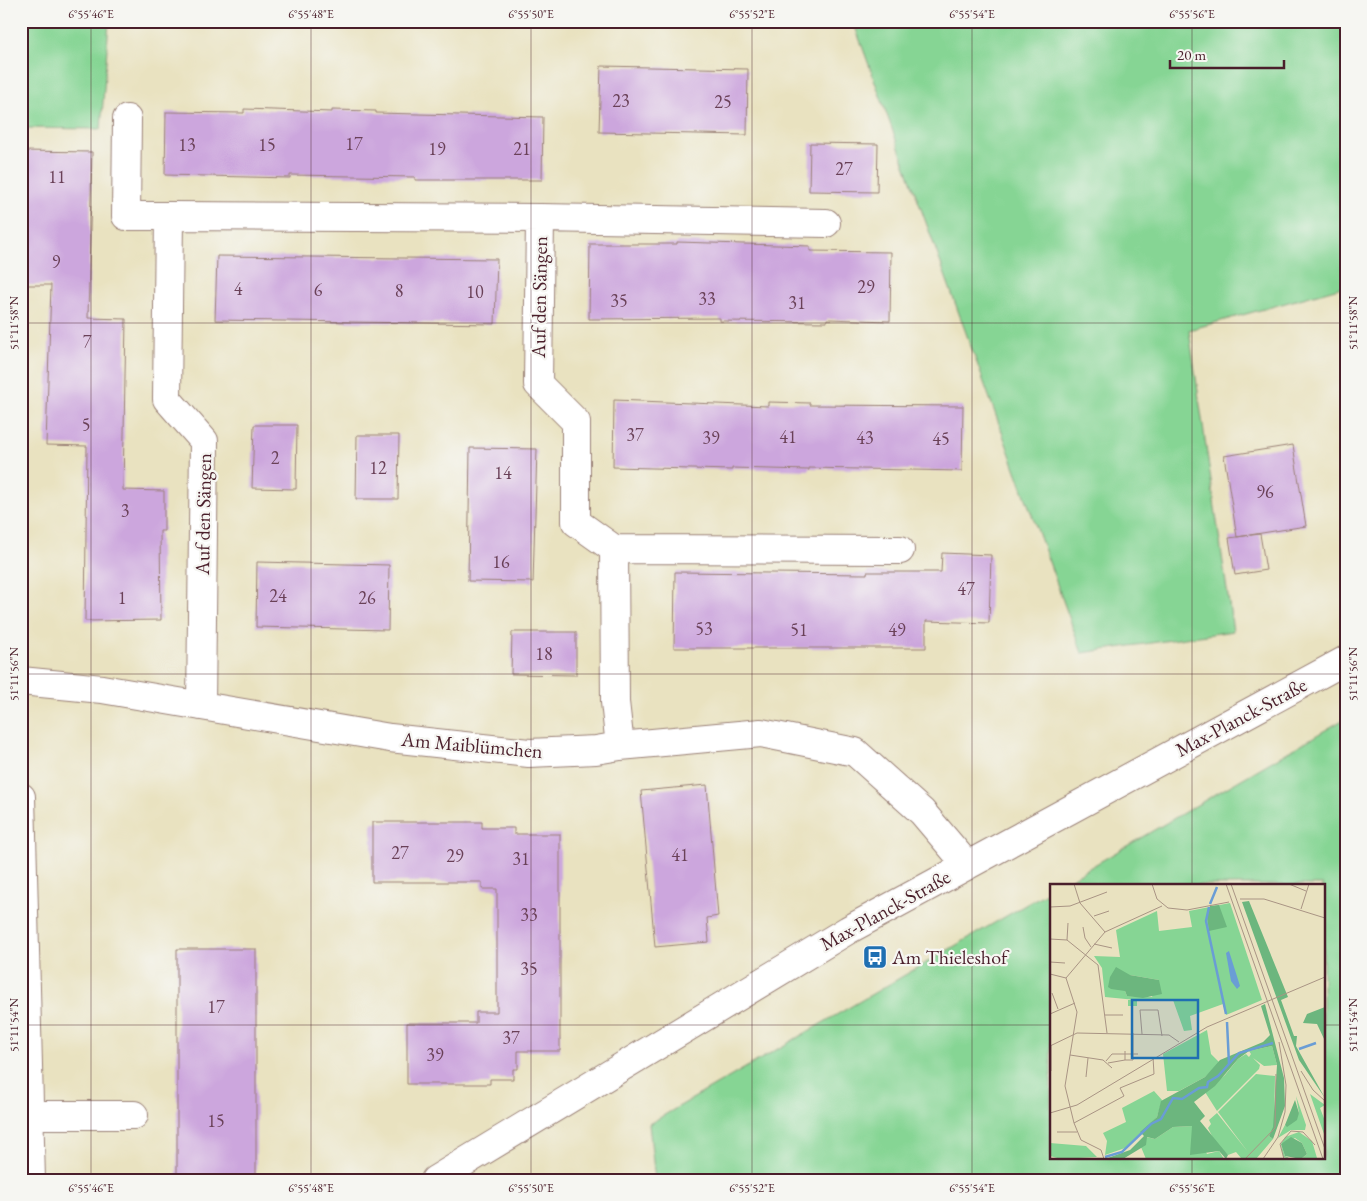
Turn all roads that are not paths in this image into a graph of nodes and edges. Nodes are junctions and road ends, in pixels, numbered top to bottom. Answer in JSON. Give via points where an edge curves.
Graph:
{"nodes":[{"id":1,"x":127,"y":119,"type":"dead end"},
{"id":2,"x":169,"y":216,"type":"junction"},
{"id":3,"x":540,"y":218,"type":"junction"},
{"id":4,"x":826,"y":223,"type":"dead end"},
{"id":5,"x":614,"y":549,"type":"junction"},
{"id":6,"x":900,"y":550,"type":"dead end"},
{"id":7,"x":1346,"y":660,"type":"edge"},
{"id":8,"x":21,"y":681,"type":"edge"},
{"id":9,"x":201,"y":706,"type":"junction"},
{"id":10,"x":620,"y":746,"type":"junction"},
{"id":11,"x":21,"y":796,"type":"edge"},
{"id":12,"x":966,"y":865,"type":"junction"},
{"id":13,"x":25,"y":1115,"type":"edge"},
{"id":14,"x":134,"y":1115,"type":"dead end"},
{"id":15,"x":31,"y":1180,"type":"edge"},
{"id":16,"x":435,"y":1180,"type":"edge"}],
"edges":[{"from":1,"to":2,"type":"street","name":"Auf den Sängen","via":[[126,216]]},
{"from":2,"to":3,"type":"street","name":"Auf den Sängen"},
{"from":2,"to":9,"type":"street","name":"Auf den Sängen","via":[[167,399],[204,441]]},
{"from":3,"to":4,"type":"street","name":"Auf den Sängen"},
{"from":3,"to":5,"type":"street","name":"Auf den Sängen","via":[[538,384],[576,422],[576,522]]},
{"from":5,"to":6,"type":"street"},
{"from":5,"to":10,"type":"street","via":[[615,702]]},
{"from":7,"to":12,"type":"street","name":"Max-Planck-Straße"},
{"from":8,"to":9,"type":"street","name":"Am Maiblümchen","via":[[102,688]]},
{"from":9,"to":10,"type":"street","name":"Am Maiblümchen","via":[[390,738],[529,753]]},
{"from":10,"to":12,"type":"street","name":"Am Maiblümchen","via":[[761,733],[855,752],[922,812]]},
{"from":11,"to":13,"type":"street"},
{"from":12,"to":16,"type":"street","name":"Max-Planck-Straße","via":[[848,930]]},
{"from":13,"to":14,"type":"street"},
{"from":13,"to":15,"type":"street"}]}
